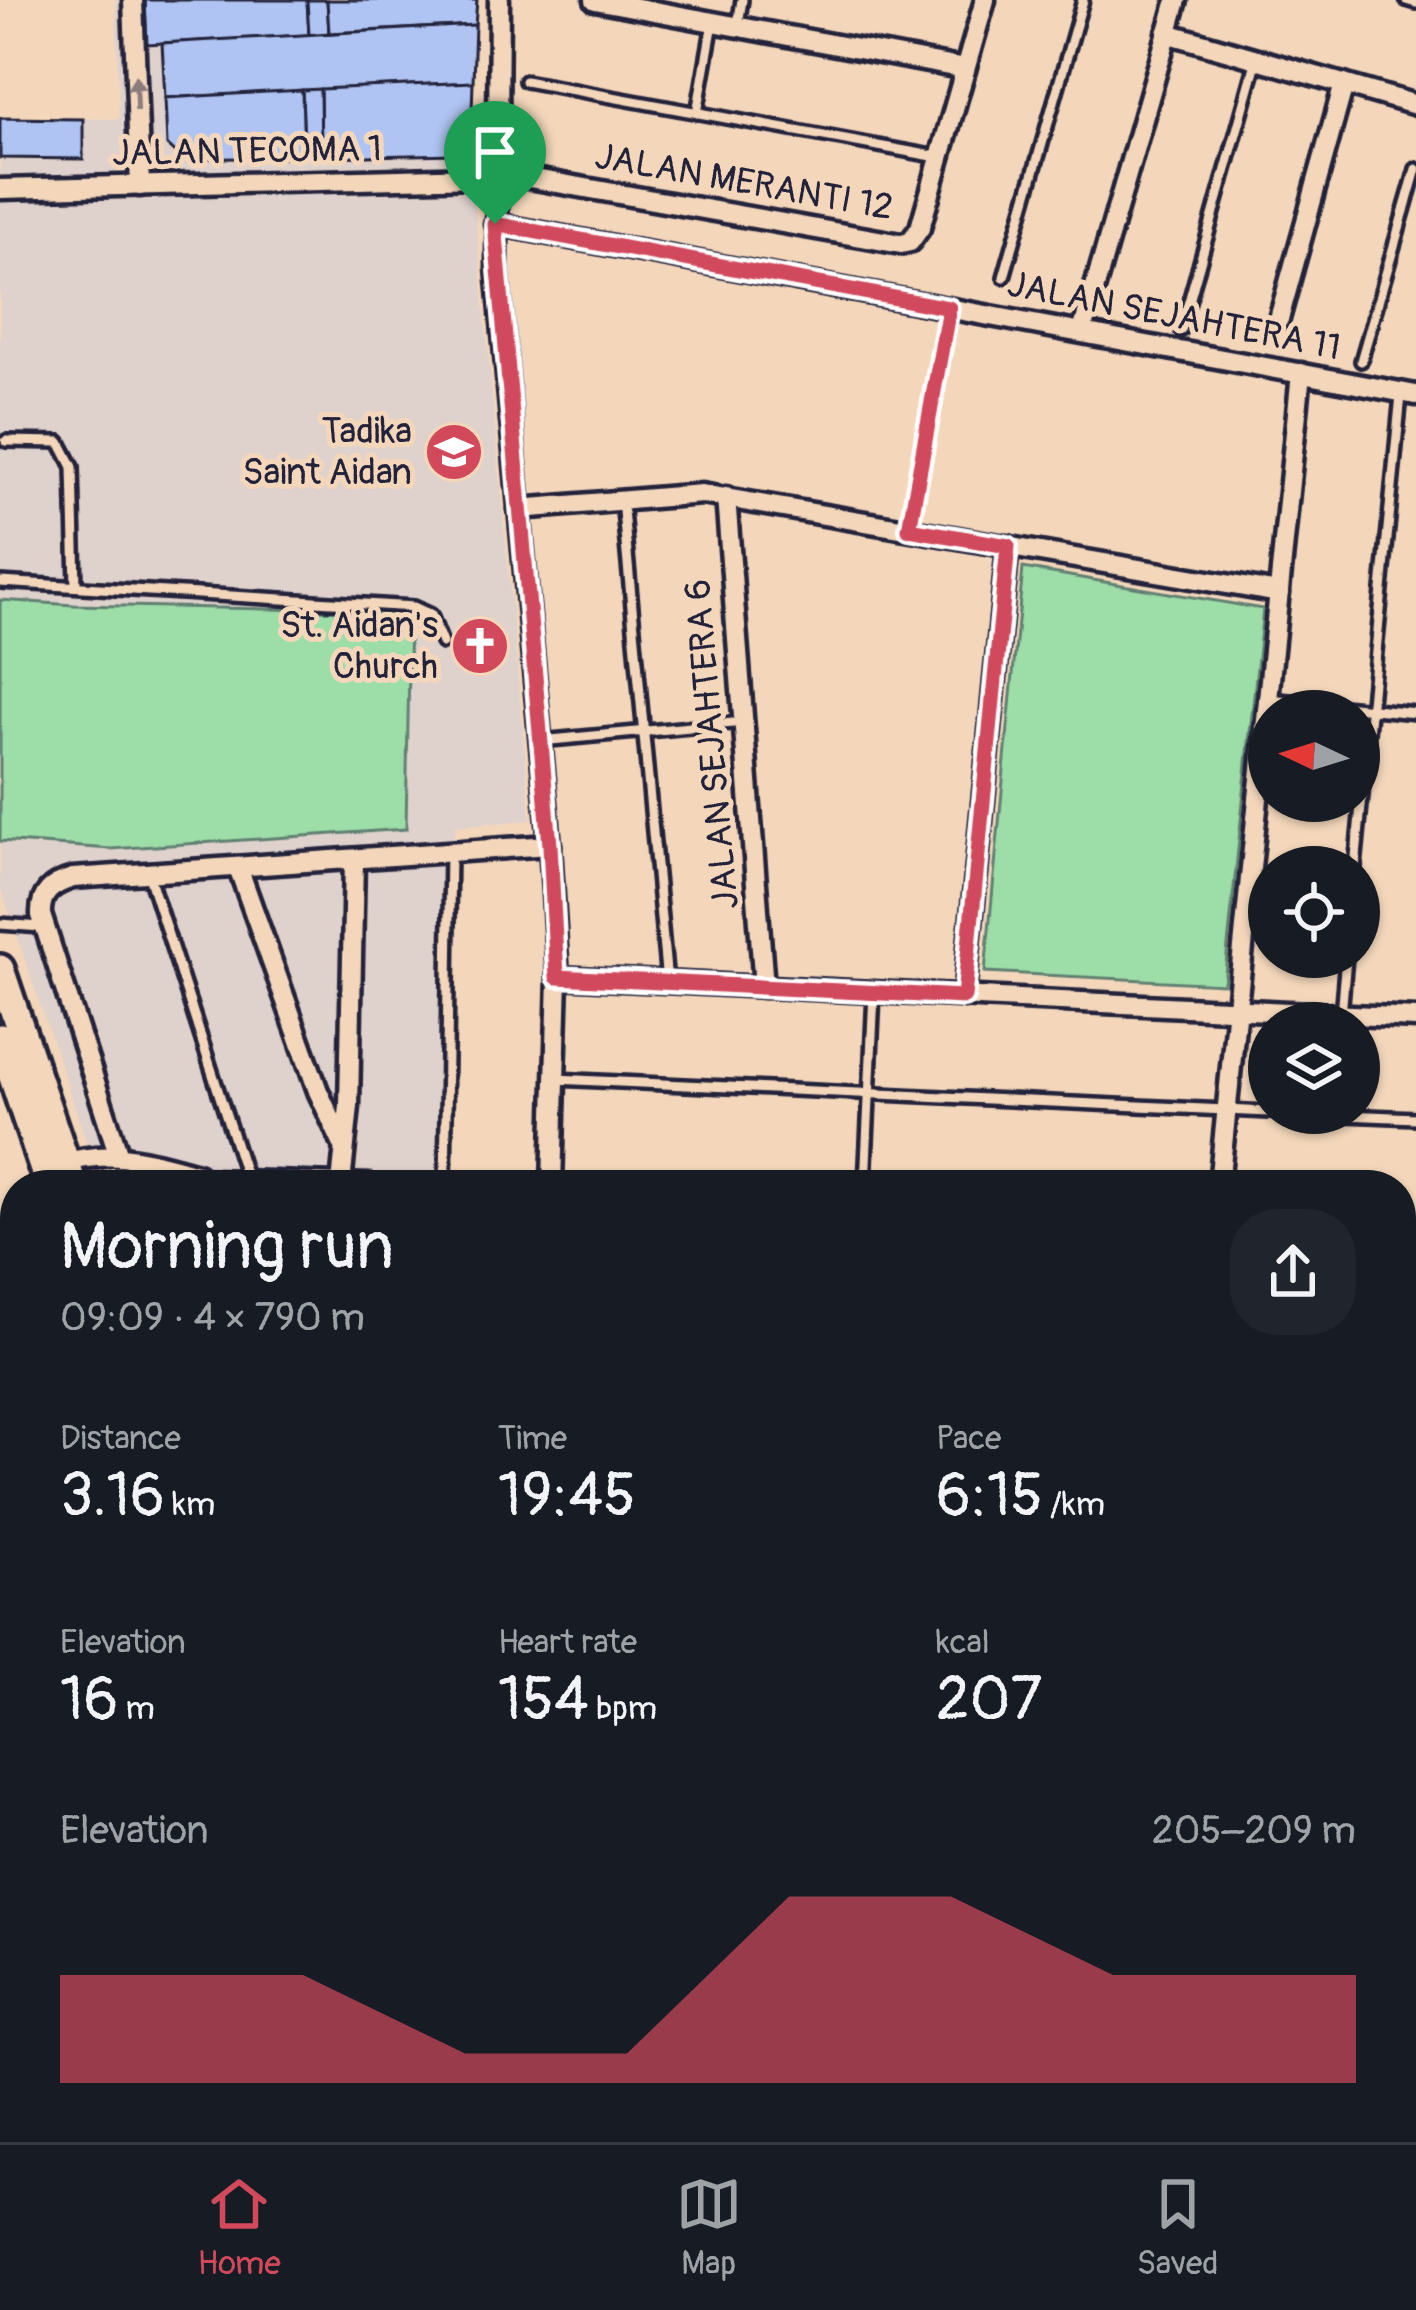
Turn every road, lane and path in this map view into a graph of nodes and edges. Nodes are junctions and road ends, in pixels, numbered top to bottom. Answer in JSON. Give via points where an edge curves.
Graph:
{"nodes":[{"id":1,"x":133,"y":0,"type":"edge"},
{"id":2,"x":499,"y":0,"type":"edge"},
{"id":3,"x":595,"y":0,"type":"edge"},
{"id":4,"x":742,"y":0,"type":"edge"},
{"id":5,"x":985,"y":0,"type":"edge"},
{"id":6,"x":1083,"y":0,"type":"edge"},
{"id":7,"x":1177,"y":0,"type":"edge"},
{"id":8,"x":1406,"y":0,"type":"edge"},
{"id":9,"x":1416,"y":3,"type":"edge"},
{"id":10,"x":713,"y":22,"type":"junction"},
{"id":11,"x":737,"y":26,"type":"junction"},
{"id":12,"x":1167,"y":32,"type":"junction"},
{"id":13,"x":1257,"y":59,"type":"junction"},
{"id":14,"x":965,"y":69,"type":"junction"},
{"id":15,"x":525,"y":81,"type":"dead end"},
{"id":16,"x":1344,"y":84,"type":"junction"},
{"id":17,"x":1416,"y":105,"type":"edge"},
{"id":18,"x":697,"y":112,"type":"junction"},
{"id":19,"x":940,"y":157,"type":"junction"},
{"id":20,"x":1416,"y":169,"type":"edge"},
{"id":21,"x":496,"y":179,"type":"junction"},
{"id":22,"x":140,"y":186,"type":"junction"},
{"id":23,"x":0,"y":189,"type":"edge"},
{"id":24,"x":495,"y":224,"type":"junction"},
{"id":25,"x":1004,"y":278,"type":"dead end"},
{"id":26,"x":949,"y":308,"type":"junction"},
{"id":27,"x":1279,"y":319,"type":"dead end"},
{"id":28,"x":1181,"y":330,"type":"dead end"},
{"id":29,"x":1082,"y":332,"type":"junction"},
{"id":30,"x":1361,"y":361,"type":"dead end"},
{"id":31,"x":1301,"y":373,"type":"junction"},
{"id":32,"x":1409,"y":393,"type":"edge"},
{"id":33,"x":6,"y":442,"type":"dead end"},
{"id":34,"x":726,"y":497,"type":"junction"},
{"id":35,"x":622,"y":500,"type":"junction"},
{"id":36,"x":519,"y":509,"type":"junction"},
{"id":37,"x":909,"y":529,"type":"junction"},
{"id":38,"x":1008,"y":546,"type":"junction"},
{"id":39,"x":0,"y":582,"type":"edge"},
{"id":40,"x":76,"y":586,"type":"junction"},
{"id":41,"x":1279,"y":593,"type":"junction"},
{"id":42,"x":442,"y":643,"type":"dead end"},
{"id":43,"x":1269,"y":690,"type":"edge"},
{"id":44,"x":1373,"y":690,"type":"edge"},
{"id":45,"x":1380,"y":710,"type":"edge"},
{"id":46,"x":1416,"y":713,"type":"edge"},
{"id":47,"x":744,"y":722,"type":"junction"},
{"id":48,"x":644,"y":731,"type":"junction"},
{"id":49,"x":540,"y":741,"type":"junction"},
{"id":50,"x":1256,"y":822,"type":"edge"},
{"id":51,"x":550,"y":845,"type":"junction"},
{"id":52,"x":449,"y":852,"type":"junction"},
{"id":53,"x":354,"y":859,"type":"junction"},
{"id":54,"x":238,"y":867,"type":"junction"},
{"id":55,"x":148,"y":873,"type":"junction"},
{"id":56,"x":0,"y":924,"type":"edge"},
{"id":57,"x":44,"y":927,"type":"junction"},
{"id":58,"x":0,"y":969,"type":"edge"},
{"id":59,"x":557,"y":977,"type":"junction"},
{"id":60,"x":667,"y":982,"type":"junction"},
{"id":61,"x":764,"y":987,"type":"junction"},
{"id":62,"x":874,"y":992,"type":"junction"},
{"id":63,"x":964,"y":997,"type":"junction"},
{"id":64,"x":1237,"y":1010,"type":"junction"},
{"id":65,"x":1248,"y":1011,"type":"edge"},
{"id":66,"x":1380,"y":1017,"type":"edge"},
{"id":67,"x":1416,"y":1018,"type":"edge"},
{"id":68,"x":0,"y":1038,"type":"edge"},
{"id":69,"x":555,"y":1079,"type":"junction"},
{"id":70,"x":870,"y":1093,"type":"junction"},
{"id":71,"x":1227,"y":1110,"type":"junction"},
{"id":72,"x":1248,"y":1111,"type":"edge"},
{"id":73,"x":1380,"y":1116,"type":"edge"},
{"id":74,"x":1416,"y":1118,"type":"edge"},
{"id":75,"x":343,"y":1144,"type":"junction"},
{"id":76,"x":119,"y":1156,"type":"junction"},
{"id":77,"x":58,"y":1170,"type":"edge"},
{"id":78,"x":59,"y":1170,"type":"edge"},
{"id":79,"x":70,"y":1170,"type":"edge"},
{"id":80,"x":179,"y":1170,"type":"edge"},
{"id":81,"x":245,"y":1170,"type":"edge"},
{"id":82,"x":342,"y":1170,"type":"edge"},
{"id":83,"x":445,"y":1170,"type":"edge"},
{"id":84,"x":552,"y":1170,"type":"edge"},
{"id":85,"x":866,"y":1170,"type":"edge"},
{"id":86,"x":1221,"y":1170,"type":"edge"}],
"edges":[{"from":22,"to":1,"type":"street","one_way":true},
{"from":2,"to":21,"type":"street"},
{"from":3,"to":10,"type":"street"},
{"from":4,"to":11,"type":"lane"},
{"from":5,"to":14,"type":"street"},
{"from":6,"to":25,"type":"lane"},
{"from":7,"to":12,"type":"street"},
{"from":8,"to":9,"type":"lane"},
{"from":10,"to":11,"type":"street"},
{"from":10,"to":18,"type":"lane"},
{"from":11,"to":14,"type":"street"},
{"from":12,"to":13,"type":"street"},
{"from":12,"to":29,"type":"street"},
{"from":13,"to":16,"type":"street"},
{"from":13,"to":28,"type":"lane"},
{"from":14,"to":19,"type":"street"},
{"from":15,"to":18,"type":"lane"},
{"from":16,"to":17,"type":"street"},
{"from":16,"to":27,"type":"street"},
{"from":18,"to":19,"type":"lane"},
{"from":19,"to":21,"type":"street","name":"JALAN MERANTI 12","via":[[920,228],[910,242],[891,244],[518,176]]},
{"from":20,"to":30,"type":"lane"},
{"from":21,"to":22,"type":"street","name":"JALAN TECOMA 1"},
{"from":21,"to":24,"type":"street"},
{"from":22,"to":23,"type":"street","name":"JALAN TECOMA 1"},
{"from":24,"to":26,"type":"street","name":"JALAN SEJAHTERA 11"},
{"from":24,"to":36,"type":"street"},
{"from":26,"to":29,"type":"street","name":"JALAN SEJAHTERA 11"},
{"from":26,"to":37,"type":"lane"},
{"from":29,"to":31,"type":"street","name":"JALAN SEJAHTERA 11"},
{"from":31,"to":32,"type":"street","name":"JALAN SEJAHTERA 11"},
{"from":31,"to":41,"type":"street"},
{"from":32,"to":44,"type":"lane"},
{"from":33,"to":40,"type":"lane","via":[[60,442],[73,467]]},
{"from":34,"to":35,"type":"street"},
{"from":34,"to":37,"type":"street"},
{"from":34,"to":47,"type":"street","name":"JALAN SEJAHTERA 6"},
{"from":35,"to":36,"type":"street"},
{"from":35,"to":48,"type":"lane"},
{"from":36,"to":49,"type":"street"},
{"from":37,"to":38,"type":"street"},
{"from":38,"to":41,"type":"street"},
{"from":38,"to":63,"type":"street"},
{"from":39,"to":40,"type":"lane"},
{"from":40,"to":42,"type":"lane","via":[[414,607],[431,614]]},
{"from":41,"to":43,"type":"street"},
{"from":45,"to":46,"type":"lane"},
{"from":47,"to":48,"type":"lane"},
{"from":47,"to":61,"type":"street","name":"JALAN SEJAHTERA 6"},
{"from":48,"to":49,"type":"lane"},
{"from":48,"to":60,"type":"lane"},
{"from":49,"to":51,"type":"street"},
{"from":50,"to":64,"type":"street"},
{"from":51,"to":52,"type":"street"},
{"from":51,"to":59,"type":"street"},
{"from":52,"to":53,"type":"street"},
{"from":52,"to":83,"type":"lane"},
{"from":53,"to":54,"type":"street"},
{"from":53,"to":75,"type":"street"},
{"from":54,"to":55,"type":"street"},
{"from":54,"to":75,"type":"street"},
{"from":55,"to":57,"type":"street","via":[[73,878],[44,894]]},
{"from":55,"to":81,"type":"lane"},
{"from":56,"to":57,"type":"lane"},
{"from":57,"to":76,"type":"street"},
{"from":58,"to":78,"type":"main road"},
{"from":59,"to":60,"type":"street"},
{"from":59,"to":69,"type":"street"},
{"from":60,"to":61,"type":"street"},
{"from":61,"to":62,"type":"street"},
{"from":62,"to":63,"type":"street"},
{"from":62,"to":70,"type":"lane"},
{"from":63,"to":64,"type":"street"},
{"from":64,"to":65,"type":"street"},
{"from":64,"to":71,"type":"street"},
{"from":66,"to":67,"type":"street"},
{"from":68,"to":77,"type":"main road"},
{"from":69,"to":70,"type":"lane"},
{"from":69,"to":84,"type":"street"},
{"from":70,"to":71,"type":"lane"},
{"from":70,"to":85,"type":"lane"},
{"from":71,"to":72,"type":"lane"},
{"from":71,"to":86,"type":"street"},
{"from":73,"to":74,"type":"lane"},
{"from":75,"to":82,"type":"street"},
{"from":76,"to":79,"type":"street","via":[[88,1155]]},
{"from":76,"to":80,"type":"street"}]}
